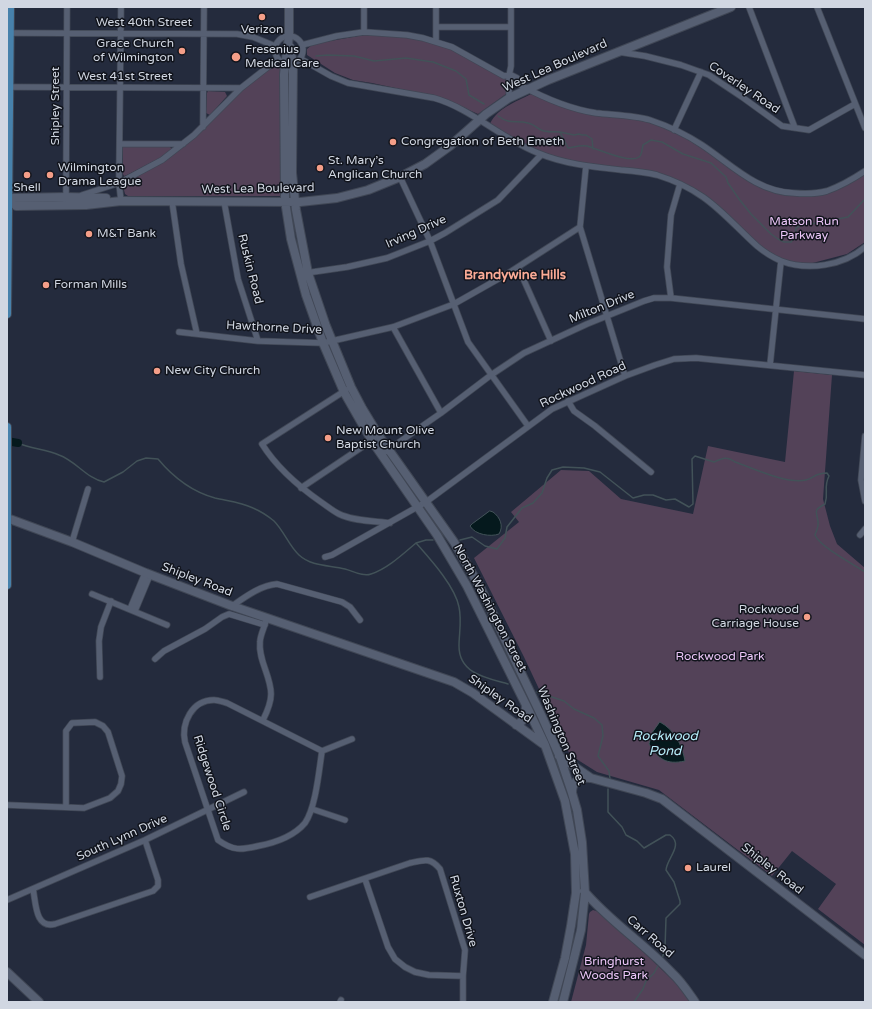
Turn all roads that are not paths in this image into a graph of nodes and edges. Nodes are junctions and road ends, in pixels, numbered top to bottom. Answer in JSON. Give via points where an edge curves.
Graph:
{"nodes":[{"id":1,"x":10,"y":7,"type":"edge"},
{"id":2,"x":67,"y":7,"type":"edge"},
{"id":3,"x":121,"y":7,"type":"edge"},
{"id":4,"x":204,"y":7,"type":"edge"},
{"id":5,"x":289,"y":7,"type":"edge"},
{"id":6,"x":364,"y":7,"type":"edge"},
{"id":7,"x":436,"y":7,"type":"edge"},
{"id":8,"x":512,"y":7,"type":"edge"},
{"id":9,"x":731,"y":7,"type":"edge"},
{"id":10,"x":749,"y":7,"type":"edge"},
{"id":11,"x":817,"y":7,"type":"edge"},
{"id":12,"x":714,"y":10,"type":"edge"},
{"id":13,"x":436,"y":27,"type":"junction"},
{"id":14,"x":511,"y":27,"type":"junction"},
{"id":15,"x":364,"y":32,"type":"junction"},
{"id":16,"x":8,"y":33,"type":"edge"},
{"id":17,"x":67,"y":34,"type":"junction"},
{"id":18,"x":120,"y":34,"type":"junction"},
{"id":19,"x":204,"y":34,"type":"junction"},
{"id":20,"x":289,"y":36,"type":"junction"},
{"id":21,"x":436,"y":42,"type":"junction"},
{"id":22,"x":302,"y":45,"type":"junction"},
{"id":23,"x":275,"y":46,"type":"junction"},
{"id":24,"x":617,"y":52,"type":"junction"},
{"id":25,"x":278,"y":59,"type":"junction"},
{"id":26,"x":301,"y":59,"type":"junction"},
{"id":27,"x":289,"y":64,"type":"junction"},
{"id":28,"x":511,"y":66,"type":"junction"},
{"id":29,"x":701,"y":72,"type":"junction"},
{"id":30,"x":509,"y":76,"type":"junction"},
{"id":31,"x":517,"y":78,"type":"junction"},
{"id":32,"x":8,"y":87,"type":"edge"},
{"id":33,"x":67,"y":88,"type":"junction"},
{"id":34,"x":120,"y":88,"type":"junction"},
{"id":35,"x":204,"y":88,"type":"junction"},
{"id":36,"x":241,"y":88,"type":"junction"},
{"id":37,"x":524,"y":88,"type":"junction"},
{"id":38,"x":508,"y":98,"type":"junction"},
{"id":39,"x":855,"y":104,"type":"junction"},
{"id":40,"x":478,"y":121,"type":"junction"},
{"id":41,"x":203,"y":127,"type":"junction"},
{"id":42,"x":795,"y":128,"type":"junction"},
{"id":43,"x":865,"y":128,"type":"edge"},
{"id":44,"x":674,"y":130,"type":"junction"},
{"id":45,"x":120,"y":144,"type":"junction"},
{"id":46,"x":184,"y":144,"type":"junction"},
{"id":47,"x":8,"y":145,"type":"edge"},
{"id":48,"x":541,"y":155,"type":"junction"},
{"id":49,"x":586,"y":166,"type":"junction"},
{"id":50,"x":865,"y":171,"type":"edge"},
{"id":51,"x":400,"y":177,"type":"junction"},
{"id":52,"x":120,"y":183,"type":"junction"},
{"id":53,"x":680,"y":184,"type":"junction"},
{"id":54,"x":8,"y":200,"type":"edge"},
{"id":55,"x":69,"y":200,"type":"junction"},
{"id":56,"x":121,"y":201,"type":"junction"},
{"id":57,"x":172,"y":201,"type":"junction"},
{"id":58,"x":224,"y":201,"type":"junction"},
{"id":59,"x":285,"y":202,"type":"junction"},
{"id":60,"x":295,"y":202,"type":"junction"},
{"id":61,"x":580,"y":228,"type":"junction"},
{"id":62,"x":430,"y":241,"type":"junction"},
{"id":63,"x":865,"y":247,"type":"edge"},
{"id":64,"x":8,"y":256,"type":"edge"},
{"id":65,"x":781,"y":261,"type":"junction"},
{"id":66,"x":518,"y":267,"type":"junction"},
{"id":67,"x":304,"y":273,"type":"junction"},
{"id":68,"x":671,"y":298,"type":"junction"},
{"id":69,"x":454,"y":304,"type":"junction"},
{"id":70,"x":775,"y":310,"type":"junction"},
{"id":71,"x":7,"y":314,"type":"edge"},
{"id":72,"x":607,"y":317,"type":"junction"},
{"id":73,"x":865,"y":319,"type":"edge"},
{"id":74,"x":393,"y":327,"type":"junction"},
{"id":75,"x":179,"y":332,"type":"dead end"},
{"id":76,"x":197,"y":334,"type":"junction"},
{"id":77,"x":258,"y":341,"type":"junction"},
{"id":78,"x":332,"y":341,"type":"junction"},
{"id":79,"x":551,"y":341,"type":"junction"},
{"id":80,"x":323,"y":343,"type":"junction"},
{"id":81,"x":770,"y":364,"type":"junction"},
{"id":82,"x":491,"y":375,"type":"junction"},
{"id":83,"x":865,"y":375,"type":"edge"},
{"id":84,"x":625,"y":376,"type":"junction"},
{"id":85,"x":351,"y":387,"type":"junction"},
{"id":86,"x":344,"y":392,"type":"junction"},
{"id":87,"x":568,"y":401,"type":"junction"},
{"id":88,"x":441,"y":413,"type":"junction"},
{"id":89,"x":528,"y":426,"type":"junction"},
{"id":90,"x":7,"y":427,"type":"edge"},
{"id":91,"x":7,"y":432,"type":"edge"},
{"id":92,"x":379,"y":436,"type":"junction"},
{"id":93,"x":865,"y":436,"type":"edge"},
{"id":94,"x":372,"y":441,"type":"junction"},
{"id":95,"x":7,"y":449,"type":"edge"},
{"id":96,"x":389,"y":449,"type":"junction"},
{"id":97,"x":382,"y":454,"type":"junction"},
{"id":98,"x":651,"y":472,"type":"dead end"},
{"id":99,"x":7,"y":482,"type":"edge"},
{"id":100,"x":301,"y":488,"type":"junction"},
{"id":101,"x":88,"y":490,"type":"dead end"},
{"id":102,"x":865,"y":501,"type":"edge"},
{"id":103,"x":426,"y":502,"type":"junction"},
{"id":104,"x":418,"y":506,"type":"junction"},
{"id":105,"x":7,"y":518,"type":"edge"},
{"id":106,"x":390,"y":522,"type":"junction"},
{"id":107,"x":865,"y":529,"type":"edge"},
{"id":108,"x":860,"y":535,"type":"dead end"},
{"id":109,"x":72,"y":542,"type":"junction"},
{"id":110,"x":325,"y":557,"type":"dead end"},
{"id":111,"x":147,"y":574,"type":"junction"},
{"id":112,"x":7,"y":585,"type":"edge"},
{"id":113,"x":92,"y":594,"type":"dead end"},
{"id":114,"x":111,"y":601,"type":"junction"},
{"id":115,"x":132,"y":610,"type":"junction"},
{"id":116,"x":230,"y":610,"type":"junction"},
{"id":117,"x":360,"y":620,"type":"dead end"},
{"id":118,"x":266,"y":622,"type":"junction"},
{"id":119,"x":168,"y":625,"type":"dead end"},
{"id":120,"x":155,"y":659,"type":"dead end"},
{"id":121,"x":100,"y":677,"type":"dead end"},
{"id":122,"x":523,"y":699,"type":"junction"},
{"id":123,"x":263,"y":720,"type":"junction"},
{"id":124,"x":516,"y":725,"type":"junction"},
{"id":125,"x":352,"y":739,"type":"dead end"},
{"id":126,"x":545,"y":745,"type":"junction"},
{"id":127,"x":322,"y":751,"type":"junction"},
{"id":128,"x":560,"y":757,"type":"junction"},
{"id":129,"x":590,"y":778,"type":"junction"},
{"id":130,"x":244,"y":792,"type":"dead end"},
{"id":131,"x":572,"y":793,"type":"junction"},
{"id":132,"x":7,"y":805,"type":"edge"},
{"id":133,"x":66,"y":807,"type":"junction"},
{"id":134,"x":312,"y":809,"type":"junction"},
{"id":135,"x":209,"y":810,"type":"junction"},
{"id":136,"x":344,"y":820,"type":"dead end"},
{"id":137,"x":145,"y":840,"type":"junction"},
{"id":138,"x":575,"y":854,"type":"junction"},
{"id":139,"x":365,"y":878,"type":"junction"},
{"id":140,"x":34,"y":889,"type":"junction"},
{"id":141,"x":310,"y":897,"type":"dead end"},
{"id":142,"x":587,"y":897,"type":"junction"},
{"id":143,"x":7,"y":900,"type":"edge"},
{"id":144,"x":600,"y":910,"type":"junction"},
{"id":145,"x":573,"y":912,"type":"junction"},
{"id":146,"x":583,"y":919,"type":"junction"},
{"id":147,"x":865,"y":955,"type":"edge"},
{"id":148,"x":7,"y":972,"type":"edge"},
{"id":149,"x":463,"y":976,"type":"junction"},
{"id":150,"x":39,"y":1002,"type":"edge"},
{"id":151,"x":463,"y":1002,"type":"edge"},
{"id":152,"x":553,"y":1002,"type":"edge"},
{"id":153,"x":563,"y":1002,"type":"edge"},
{"id":154,"x":695,"y":1002,"type":"edge"}],
"edges":[{"from":1,"to":16,"type":"main road"},
{"from":2,"to":17,"type":"street","name":"Shipley Street"},
{"from":3,"to":18,"type":"street"},
{"from":4,"to":19,"type":"street"},
{"from":5,"to":20,"type":"main road","name":"North Washington Street"},
{"from":6,"to":15,"type":"street"},
{"from":7,"to":13,"type":"street"},
{"from":8,"to":14,"type":"street"},
{"from":9,"to":12,"type":"main road","name":"West Lea Boulevard"},
{"from":10,"to":42,"type":"street"},
{"from":11,"to":39,"type":"street"},
{"from":12,"to":24,"type":"main road","name":"West Lea Boulevard"},
{"from":13,"to":14,"type":"street"},
{"from":13,"to":21,"type":"street"},
{"from":14,"to":28,"type":"street"},
{"from":15,"to":21,"type":"street","via":[[407,35]]},
{"from":15,"to":22,"type":"street"},
{"from":16,"to":17,"type":"street","name":"West 40th Street"},
{"from":16,"to":32,"type":"main road"},
{"from":17,"to":18,"type":"street","name":"West 40th Street"},
{"from":17,"to":33,"type":"street","name":"Shipley Street"},
{"from":18,"to":19,"type":"street","name":"West 40th Street"},
{"from":18,"to":34,"type":"street"},
{"from":19,"to":23,"type":"street","name":"West 40th Street","via":[[245,34]]},
{"from":19,"to":35,"type":"street"},
{"from":20,"to":22,"type":"street","via":[[297,39]]},
{"from":20,"to":23,"type":"street","via":[[280,39]]},
{"from":20,"to":27,"type":"main road","name":"North Washington Street"},
{"from":21,"to":30,"type":"street","via":[[463,52],[504,76]]},
{"from":22,"to":26,"type":"street"},
{"from":23,"to":25,"type":"street"},
{"from":24,"to":29,"type":"street","name":"Coverley Road","via":[[681,64]]},
{"from":24,"to":37,"type":"main road","name":"West Lea Boulevard"},
{"from":25,"to":27,"type":"street"},
{"from":25,"to":36,"type":"street"},
{"from":26,"to":27,"type":"street"},
{"from":26,"to":40,"type":"street","via":[[348,83],[439,100]]},
{"from":27,"to":59,"type":"main road","name":"North Washington Street"},
{"from":27,"to":60,"type":"main road","name":"North Washington Street"},
{"from":28,"to":30,"type":"street"},
{"from":28,"to":31,"type":"street"},
{"from":29,"to":42,"type":"street","name":"Coverley Road","via":[[782,126]]},
{"from":29,"to":44,"type":"street"},
{"from":30,"to":31,"type":"street"},
{"from":30,"to":38,"type":"street"},
{"from":31,"to":37,"type":"street"},
{"from":32,"to":33,"type":"street","name":"West 41st Street"},
{"from":32,"to":47,"type":"main road"},
{"from":33,"to":34,"type":"street","name":"West 41st Street"},
{"from":33,"to":55,"type":"street","name":"Shipley Street"},
{"from":34,"to":35,"type":"street","name":"West 41st Street"},
{"from":34,"to":45,"type":"street"},
{"from":35,"to":36,"type":"street","name":"West 41st Street"},
{"from":35,"to":41,"type":"street"},
{"from":36,"to":41,"type":"street"},
{"from":37,"to":38,"type":"main road","name":"West Lea Boulevard"},
{"from":37,"to":44,"type":"street","via":[[574,108],[650,120]]},
{"from":38,"to":40,"type":"main road","name":"West Lea Boulevard"},
{"from":39,"to":42,"type":"street","name":"Coverley Road","via":[[808,130]]},
{"from":39,"to":43,"type":"street"},
{"from":40,"to":48,"type":"street","via":[[518,145]]},
{"from":40,"to":51,"type":"main road","name":"West Lea Boulevard","via":[[435,157]]},
{"from":41,"to":46,"type":"street"},
{"from":44,"to":50,"type":"street","via":[[702,145],[746,177],[782,192],[821,192],[848,182]]},
{"from":45,"to":46,"type":"street"},
{"from":45,"to":52,"type":"street"},
{"from":46,"to":52,"type":"street","via":[[162,160]]},
{"from":47,"to":54,"type":"main road"},
{"from":48,"to":49,"type":"street"},
{"from":48,"to":62,"type":"street","name":"Irving Drive","via":[[498,200]]},
{"from":49,"to":53,"type":"street","via":[[648,173]]},
{"from":49,"to":61,"type":"street"},
{"from":51,"to":60,"type":"main road","name":"West Lea Boulevard","via":[[351,195]]},
{"from":51,"to":62,"type":"street"},
{"from":52,"to":55,"type":"street"},
{"from":52,"to":56,"type":"street"},
{"from":53,"to":65,"type":"street","via":[[703,196],[757,246]]},
{"from":53,"to":68,"type":"street","via":[[671,215],[667,267]]},
{"from":54,"to":55,"type":"main road","name":"West Lea Boulevard"},
{"from":54,"to":64,"type":"main road"},
{"from":55,"to":56,"type":"main road","name":"West Lea Boulevard","via":[[102,198]]},
{"from":56,"to":57,"type":"main road","name":"West Lea Boulevard"},
{"from":57,"to":58,"type":"main road","name":"West Lea Boulevard"},
{"from":57,"to":76,"type":"street","via":[[181,264]]},
{"from":58,"to":59,"type":"main road","name":"West Lea Boulevard"},
{"from":58,"to":77,"type":"street","name":"Ruskin Road","via":[[238,278]]},
{"from":59,"to":60,"type":"main road","name":"West Lea Boulevard"},
{"from":59,"to":67,"type":"main road","name":"North Washington Street","via":[[291,239]]},
{"from":60,"to":67,"type":"main road","name":"North Washington Street"},
{"from":61,"to":66,"type":"street","name":"Hawthorne Drive"},
{"from":61,"to":72,"type":"street"},
{"from":62,"to":67,"type":"street","name":"Irving Drive","via":[[387,258]]},
{"from":62,"to":69,"type":"street"},
{"from":63,"to":65,"type":"street","via":[[840,262],[810,266]]},
{"from":64,"to":71,"type":"main road"},
{"from":65,"to":70,"type":"street"},
{"from":66,"to":69,"type":"street","name":"Hawthorne Drive"},
{"from":66,"to":79,"type":"street"},
{"from":67,"to":78,"type":"main road","name":"North Washington Street"},
{"from":67,"to":80,"type":"main road","name":"North Washington Street"},
{"from":68,"to":70,"type":"street","name":"Milton Drive"},
{"from":68,"to":72,"type":"street","name":"Milton Drive","via":[[654,298]]},
{"from":69,"to":74,"type":"street","name":"Hawthorne Drive"},
{"from":69,"to":82,"type":"street","via":[[468,342]]},
{"from":70,"to":73,"type":"street","name":"Milton Drive"},
{"from":70,"to":81,"type":"street"},
{"from":72,"to":79,"type":"street","name":"Milton Drive"},
{"from":72,"to":84,"type":"street"},
{"from":74,"to":78,"type":"street","name":"Hawthorne Drive"},
{"from":74,"to":88,"type":"street"},
{"from":75,"to":76,"type":"street","name":"Hawthorne Drive"},
{"from":76,"to":77,"type":"street","name":"Hawthorne Drive"},
{"from":77,"to":80,"type":"street","name":"Hawthorne Drive"},
{"from":78,"to":80,"type":"street","name":"Hawthorne Drive"},
{"from":78,"to":85,"type":"main road","name":"North Washington Street"},
{"from":79,"to":82,"type":"street","name":"Milton Drive","via":[[515,358]]},
{"from":80,"to":86,"type":"main road","name":"North Washington Street"},
{"from":81,"to":83,"type":"street","name":"Rockwood Road"},
{"from":81,"to":84,"type":"street","name":"Rockwood Road","via":[[674,359]]},
{"from":82,"to":88,"type":"street","name":"Milton Drive"},
{"from":82,"to":89,"type":"street"},
{"from":84,"to":87,"type":"street","name":"Rockwood Road"},
{"from":85,"to":86,"type":"street"},
{"from":85,"to":92,"type":"main road","name":"North Washington Street"},
{"from":86,"to":94,"type":"main road","name":"North Washington Street"},
{"from":86,"to":100,"type":"street","via":[[262,444],[280,468]]},
{"from":87,"to":89,"type":"street","name":"Rockwood Road"},
{"from":87,"to":98,"type":"street","via":[[574,411]]},
{"from":88,"to":96,"type":"street","name":"Milton Drive"},
{"from":89,"to":103,"type":"street","name":"Rockwood Road"},
{"from":90,"to":91,"type":"main road"},
{"from":91,"to":95,"type":"main road"},
{"from":92,"to":94,"type":"street"},
{"from":92,"to":96,"type":"main road","name":"North Washington Street"},
{"from":93,"to":102,"type":"street","via":[[861,480]]},
{"from":94,"to":97,"type":"main road","name":"North Washington Street"},
{"from":94,"to":100,"type":"street"},
{"from":95,"to":99,"type":"main road"},
{"from":96,"to":97,"type":"street","name":"Milton Drive"},
{"from":96,"to":103,"type":"main road","name":"North Washington Street"},
{"from":97,"to":104,"type":"main road","name":"North Washington Street"},
{"from":99,"to":105,"type":"main road"},
{"from":100,"to":106,"type":"street","via":[[339,514]]},
{"from":101,"to":109,"type":"street"},
{"from":103,"to":104,"type":"street","name":"Rockwood Road"},
{"from":103,"to":128,"type":"main road","name":"Washington Street","via":[[454,542],[480,587]]},
{"from":104,"to":106,"type":"street","name":"Rockwood Road"},
{"from":104,"to":122,"type":"main road","name":"North Washington Street","via":[[468,586]]},
{"from":105,"to":109,"type":"main road","name":"Shipley Road"},
{"from":105,"to":112,"type":"main road"},
{"from":106,"to":110,"type":"street","name":"Rockwood Road"},
{"from":107,"to":108,"type":"street"},
{"from":109,"to":111,"type":"main road","name":"Shipley Road"},
{"from":111,"to":115,"type":"street"},
{"from":111,"to":116,"type":"main road","name":"Shipley Road"},
{"from":113,"to":114,"type":"street"},
{"from":114,"to":115,"type":"street"},
{"from":114,"to":121,"type":"street","via":[[101,627]]},
{"from":115,"to":119,"type":"street"},
{"from":116,"to":117,"type":"street","via":[[244,597],[269,584],[277,584],[342,602],[350,607]]},
{"from":116,"to":118,"type":"main road","name":"Shipley Road"},
{"from":116,"to":120,"type":"street","via":[[205,629],[164,651]]},
{"from":118,"to":123,"type":"street","via":[[260,643],[271,694]]},
{"from":118,"to":124,"type":"main road","name":"Shipley Road","via":[[454,682]]},
{"from":122,"to":124,"type":"main road","via":[[526,716]]},
{"from":122,"to":126,"type":"main road","name":"North Washington Street"},
{"from":123,"to":127,"type":"street","name":"Ridgewood Circle"},
{"from":123,"to":135,"type":"street","name":"Ridgewood Circle","via":[[227,702],[215,700],[200,704],[186,718],[185,742]]},
{"from":124,"to":126,"type":"main road","name":"Shipley Road"},
{"from":125,"to":127,"type":"street"},
{"from":126,"to":128,"type":"main road","name":"Shipley Road"},
{"from":126,"to":138,"type":"main road","name":"Washington Street","via":[[565,802]]},
{"from":127,"to":134,"type":"street","name":"Ridgewood Circle"},
{"from":128,"to":129,"type":"main road","name":"Shipley Road"},
{"from":128,"to":131,"type":"main road","name":"Washington Street"},
{"from":129,"to":131,"type":"main road","via":[[576,781]]},
{"from":129,"to":147,"type":"main road","name":"Shipley Road","via":[[662,799]]},
{"from":130,"to":135,"type":"street","name":"South Lynn Drive"},
{"from":131,"to":142,"type":"main road","name":"Washington Street","via":[[582,842]]},
{"from":132,"to":133,"type":"street"},
{"from":133,"to":133,"type":"street","via":[[84,808],[110,798],[121,784],[122,776],[108,732],[95,722],[72,723],[66,731]]},
{"from":134,"to":135,"type":"street","name":"Ridgewood Circle","via":[[305,823],[286,837],[266,845],[241,850],[218,840]]},
{"from":134,"to":136,"type":"street"},
{"from":135,"to":137,"type":"street","name":"South Lynn Drive"},
{"from":137,"to":140,"type":"street","name":"South Lynn Drive"},
{"from":137,"to":140,"type":"street","via":[[158,880],[158,886],[153,891],[47,925],[39,916]]},
{"from":138,"to":142,"type":"main road","via":[[578,878]]},
{"from":138,"to":145,"type":"main road","name":"Washington Street","via":[[576,892]]},
{"from":139,"to":141,"type":"street","name":"Ruxton Drive"},
{"from":139,"to":149,"type":"street","via":[[388,947],[395,959],[415,972]]},
{"from":139,"to":149,"type":"street","name":"Ruxton Drive","via":[[425,860],[434,862],[440,869],[465,950]]},
{"from":140,"to":143,"type":"street","name":"South Lynn Drive"},
{"from":142,"to":144,"type":"main road","name":"Carr Road"},
{"from":142,"to":145,"type":"main road","via":[[578,903]]},
{"from":142,"to":146,"type":"main road","name":"Washington Street"},
{"from":144,"to":146,"type":"main road","via":[[589,909]]},
{"from":144,"to":154,"type":"main road","name":"Carr Road","via":[[673,973]]},
{"from":145,"to":152,"type":"main road","name":"Washington Street","via":[[565,958]]},
{"from":146,"to":153,"type":"main road","name":"Washington Street"},
{"from":148,"to":150,"type":"main road"},
{"from":149,"to":151,"type":"street","name":"Ruxton Drive"}]}
